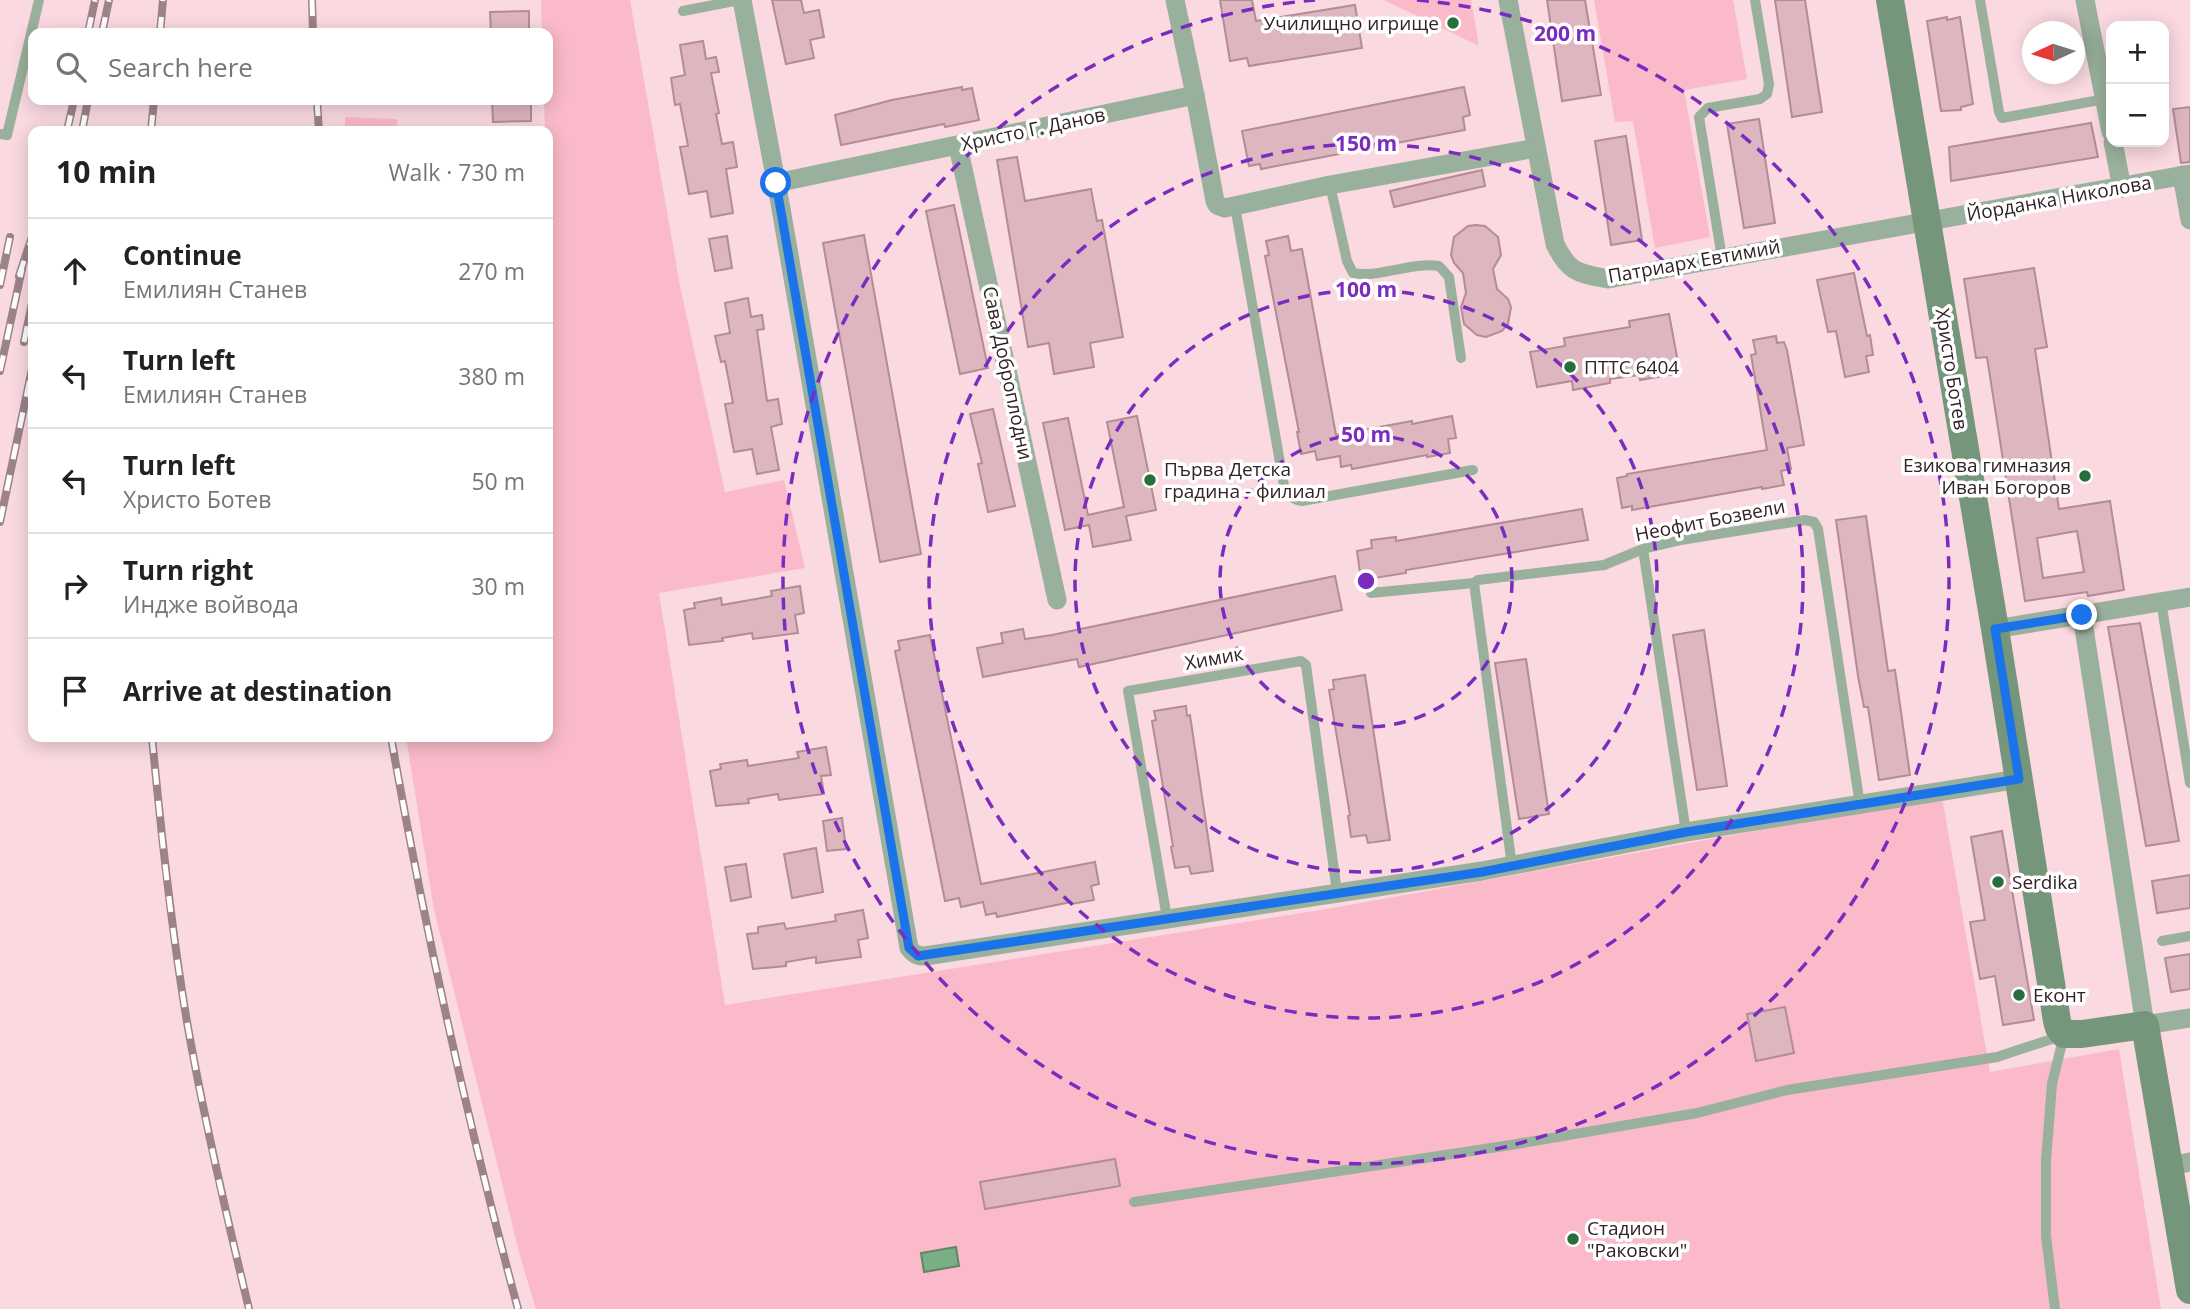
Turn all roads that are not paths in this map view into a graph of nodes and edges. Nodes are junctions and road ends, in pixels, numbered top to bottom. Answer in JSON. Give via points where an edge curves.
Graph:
{"nodes":[{"id":1,"x":39,"y":0,"type":"edge"},
{"id":2,"x":741,"y":0,"type":"edge"},
{"id":3,"x":1175,"y":0,"type":"edge"},
{"id":4,"x":1508,"y":0,"type":"edge"},
{"id":5,"x":1755,"y":0,"type":"edge"},
{"id":6,"x":1890,"y":0,"type":"edge"},
{"id":7,"x":1980,"y":0,"type":"edge"},
{"id":8,"x":2085,"y":0,"type":"edge"},
{"id":9,"x":683,"y":11,"type":"dead end"},
{"id":10,"x":32,"y":28,"type":"edge"},
{"id":11,"x":28,"y":46,"type":"edge"},
{"id":12,"x":1195,"y":95,"type":"junction"},
{"id":13,"x":2105,"y":99,"type":"junction"},
{"id":14,"x":2106,"y":104,"type":"edge"},
{"id":15,"x":0,"y":134,"type":"edge"},
{"id":16,"x":958,"y":146,"type":"junction"},
{"id":17,"x":2114,"y":147,"type":"edge"},
{"id":18,"x":1536,"y":148,"type":"junction"},
{"id":19,"x":2186,"y":175,"type":"edge"},
{"id":20,"x":776,"y":183,"type":"junction"},
{"id":21,"x":1330,"y":185,"type":"junction"},
{"id":22,"x":2122,"y":188,"type":"junction"},
{"id":23,"x":1235,"y":206,"type":"junction"},
{"id":24,"x":2190,"y":220,"type":"edge"},
{"id":25,"x":1928,"y":221,"type":"junction"},
{"id":26,"x":1721,"y":258,"type":"junction"},
{"id":27,"x":1461,"y":358,"type":"dead end"},
{"id":28,"x":1473,"y":470,"type":"dead end"},
{"id":29,"x":1643,"y":550,"type":"junction"},
{"id":30,"x":1474,"y":583,"type":"junction"},
{"id":31,"x":1371,"y":593,"type":"dead end"},
{"id":32,"x":2190,"y":597,"type":"edge"},
{"id":33,"x":1057,"y":600,"type":"dead end"},
{"id":34,"x":2161,"y":601,"type":"junction"},
{"id":35,"x":2082,"y":615,"type":"junction"},
{"id":36,"x":1995,"y":629,"type":"junction"},
{"id":37,"x":2019,"y":779,"type":"junction"},
{"id":38,"x":2190,"y":783,"type":"edge"},
{"id":39,"x":1860,"y":805,"type":"junction"},
{"id":40,"x":1686,"y":832,"type":"junction"},
{"id":41,"x":1512,"y":866,"type":"junction"},
{"id":42,"x":1336,"y":892,"type":"junction"},
{"id":43,"x":1167,"y":918,"type":"junction"},
{"id":44,"x":2190,"y":936,"type":"edge"},
{"id":45,"x":2162,"y":941,"type":"dead end"},
{"id":46,"x":2190,"y":1018,"type":"edge"},
{"id":47,"x":2145,"y":1025,"type":"junction"},
{"id":48,"x":2064,"y":1034,"type":"junction"},
{"id":49,"x":2180,"y":1164,"type":"edge"},
{"id":50,"x":1134,"y":1202,"type":"dead end"},
{"id":51,"x":2190,"y":1290,"type":"edge"},
{"id":52,"x":2055,"y":1309,"type":"edge"}],
"edges":[{"from":1,"to":10,"type":"lane"},
{"from":2,"to":9,"type":"lane"},
{"from":2,"to":20,"type":"street"},
{"from":3,"to":12,"type":"street"},
{"from":4,"to":18,"type":"street","name":"Патриарх Евтимий"},
{"from":5,"to":26,"type":"lane","via":[[1767,94],[1709,108],[1699,117]]},
{"from":6,"to":25,"type":"street","name":"Христо Ботев"},
{"from":7,"to":13,"type":"lane","via":[[2001,118]]},
{"from":8,"to":13,"type":"street"},
{"from":11,"to":15,"type":"lane","via":[[7,135]]},
{"from":12,"to":16,"type":"street","name":"Христо Г. Данов"},
{"from":12,"to":23,"type":"street","via":[[1215,201],[1220,207]]},
{"from":13,"to":14,"type":"street"},
{"from":16,"to":20,"type":"street","name":"Христо Г. Данов"},
{"from":16,"to":33,"type":"street","name":"Сава Доброплодни"},
{"from":17,"to":22,"type":"street"},
{"from":18,"to":21,"type":"street"},
{"from":18,"to":26,"type":"street","name":"Патриарх Евтимий","via":[[1555,244],[1574,272],[1608,279]]},
{"from":19,"to":22,"type":"street","name":"Йорданка Николова"},
{"from":19,"to":24,"type":"street"},
{"from":20,"to":43,"type":"street","via":[[909,948],[925,956]]},
{"from":21,"to":23,"type":"street"},
{"from":21,"to":27,"type":"lane","via":[[1353,273],[1423,264],[1439,265],[1449,277]]},
{"from":22,"to":25,"type":"street","name":"Йорданка Николова"},
{"from":23,"to":28,"type":"lane","via":[[1285,491],[1302,501]]},
{"from":25,"to":26,"type":"street","name":"Патриарх Евтимий"},
{"from":25,"to":36,"type":"street","name":"Христо Ботев"},
{"from":29,"to":30,"type":"lane","name":"Неофит Бозвели","via":[[1604,565]]},
{"from":29,"to":39,"type":"lane","name":"Неофит Бозвели","via":[[1681,540],[1814,522]]},
{"from":29,"to":40,"type":"lane"},
{"from":30,"to":31,"type":"lane","name":"Неофит Бозвели"},
{"from":30,"to":41,"type":"lane"},
{"from":32,"to":34,"type":"street"},
{"from":34,"to":35,"type":"street"},
{"from":34,"to":38,"type":"lane"},
{"from":35,"to":36,"type":"street"},
{"from":35,"to":47,"type":"street"},
{"from":36,"to":37,"type":"street","name":"Христо Ботев"},
{"from":37,"to":39,"type":"street"},
{"from":37,"to":48,"type":"street","name":"Христо Ботев","via":[[2057,1021]]},
{"from":39,"to":40,"type":"street"},
{"from":40,"to":41,"type":"street"},
{"from":41,"to":42,"type":"street"},
{"from":42,"to":43,"type":"street"},
{"from":42,"to":43,"type":"lane","name":"Химик","via":[[1306,665],[1301,661],[1128,691]]},
{"from":44,"to":45,"type":"lane"},
{"from":46,"to":47,"type":"street"},
{"from":47,"to":48,"type":"street"},
{"from":47,"to":49,"type":"street"},
{"from":48,"to":50,"type":"lane","via":[[1997,1057],[1787,1090],[1697,1113]]},
{"from":48,"to":52,"type":"lane","via":[[2052,1084],[2046,1160],[2046,1236]]},
{"from":49,"to":51,"type":"street"}]}
